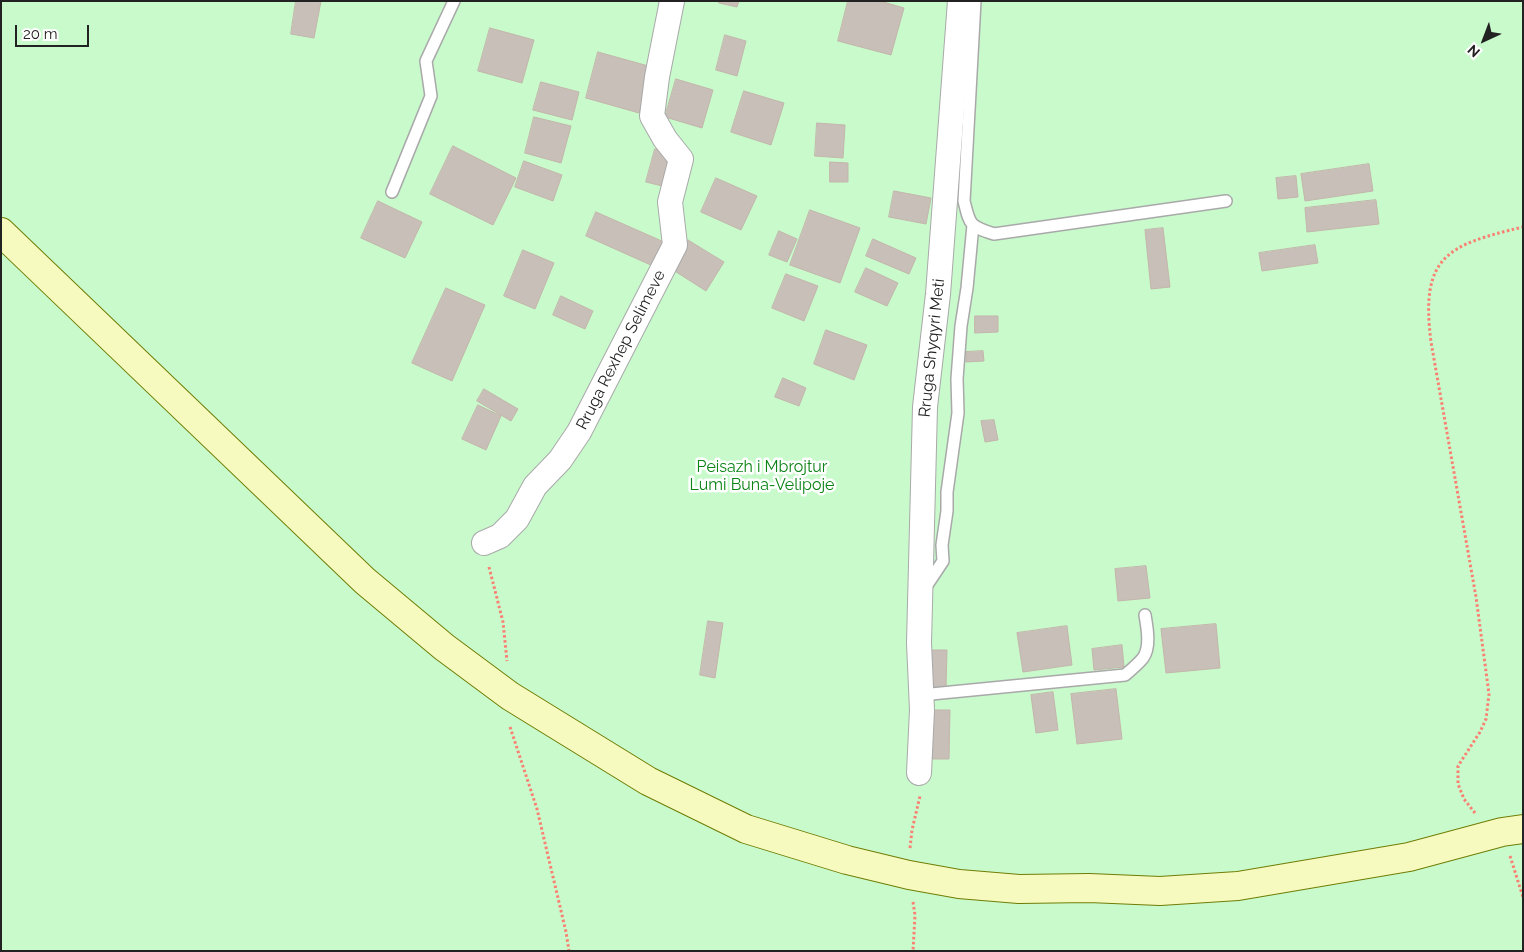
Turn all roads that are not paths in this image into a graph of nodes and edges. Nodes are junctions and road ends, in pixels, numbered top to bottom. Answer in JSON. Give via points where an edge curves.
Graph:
{"nodes":[{"id":1,"x":454,"y":1,"type":"edge"},
{"id":2,"x":672,"y":1,"type":"edge"},
{"id":3,"x":960,"y":1,"type":"edge"},
{"id":4,"x":975,"y":1,"type":"edge"},
{"id":5,"x":392,"y":192,"type":"dead end"},
{"id":6,"x":1226,"y":201,"type":"dead end"},
{"id":7,"x":974,"y":225,"type":"junction"},
{"id":8,"x":1,"y":232,"type":"edge"},
{"id":9,"x":484,"y":543,"type":"road end"},
{"id":10,"x":920,"y":595,"type":"junction"},
{"id":11,"x":1145,"y":615,"type":"dead end"},
{"id":12,"x":921,"y":695,"type":"junction"},
{"id":13,"x":920,"y":773,"type":"dead end"},
{"id":14,"x":1512,"y":831,"type":"edge"}],
"edges":[{"from":1,"to":5,"type":"lane","via":[[426,61],[431,96]]},
{"from":2,"to":9,"type":"street","name":"Rruga Rexhep Selimeve","via":[[652,116],[664,139],[681,159],[670,202],[675,245],[579,432],[560,460],[535,486],[516,519],[500,536]]},
{"from":3,"to":10,"type":"street","name":"Rruga Shyqyri Meti","via":[[938,294],[925,407]]},
{"from":4,"to":7,"type":"lane","via":[[964,200],[968,221]]},
{"from":6,"to":7,"type":"lane","via":[[994,234]]},
{"from":7,"to":10,"type":"lane","via":[[961,326],[958,413],[942,561]]},
{"from":8,"to":14,"type":"main road","via":[[365,581],[444,647],[510,696],[648,781],[746,829],[847,860],[959,884],[1160,891],[1238,886],[1409,857]]},
{"from":10,"to":12,"type":"street","name":"Rruga Shyqyri Meti"},
{"from":11,"to":12,"type":"lane","via":[[1144,657],[1125,675]]},
{"from":12,"to":13,"type":"street","name":"Rruga Shyqyri Meti"}]}
